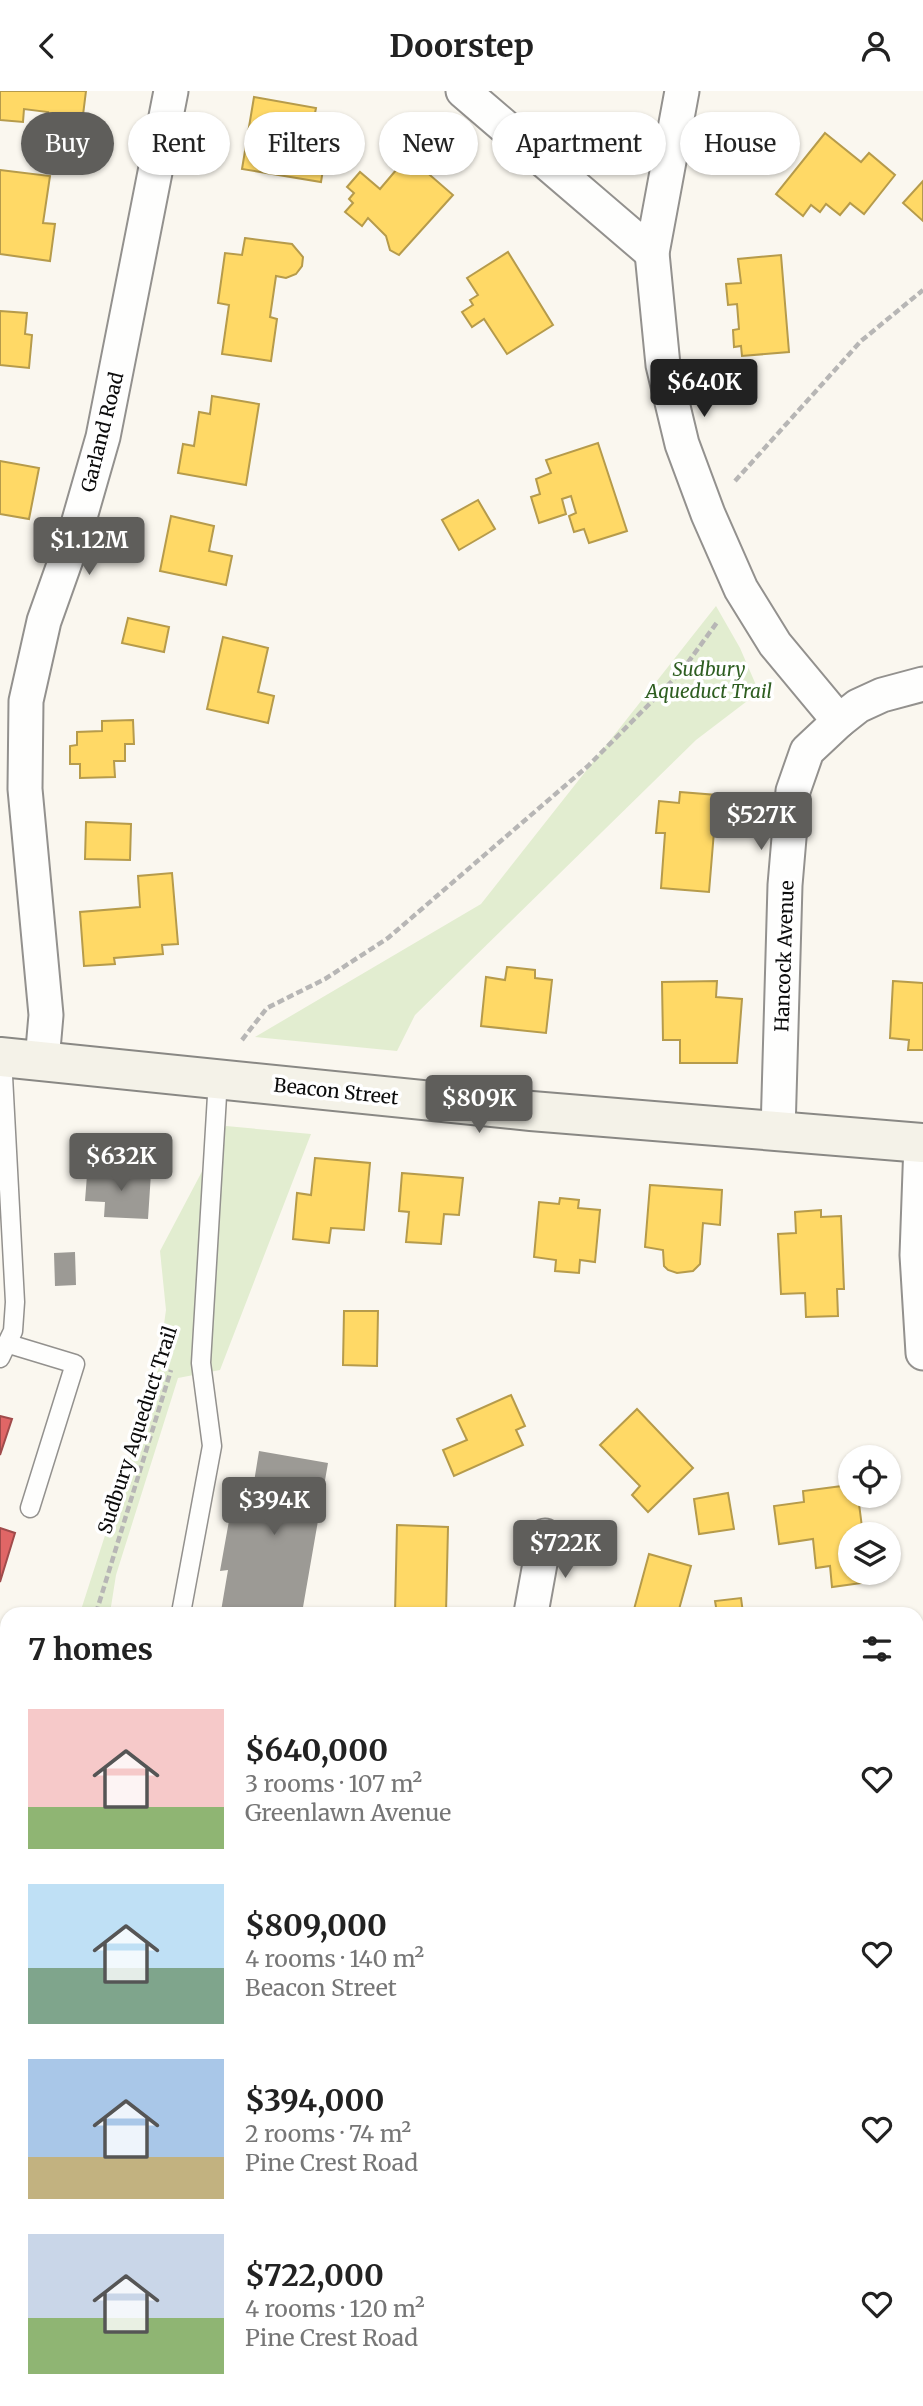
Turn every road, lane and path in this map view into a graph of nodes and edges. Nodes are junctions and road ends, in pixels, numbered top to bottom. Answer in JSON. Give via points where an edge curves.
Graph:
{"nodes":[{"id":1,"x":171,"y":91,"type":"edge"},
{"id":2,"x":463,"y":91,"type":"edge"},
{"id":3,"x":682,"y":91,"type":"edge"},
{"id":4,"x":652,"y":253,"type":"junction"},
{"id":5,"x":923,"y":290,"type":"edge"},
{"id":6,"x":708,"y":514,"type":"junction"},
{"id":7,"x":741,"y":589,"type":"junction"},
{"id":8,"x":923,"y":684,"type":"edge"},
{"id":9,"x":839,"y":721,"type":"junction"},
{"id":10,"x":242,"y":1040,"type":"dead end"},
{"id":11,"x":1,"y":1057,"type":"edge"},
{"id":12,"x":42,"y":1061,"type":"junction"},
{"id":13,"x":218,"y":1079,"type":"junction"},
{"id":14,"x":778,"y":1132,"type":"junction"},
{"id":15,"x":922,"y":1143,"type":"edge"},
{"id":16,"x":5,"y":1351,"type":"edge"},
{"id":17,"x":923,"y":1353,"type":"edge"},
{"id":18,"x":174,"y":1359,"type":"dead end"},
{"id":19,"x":30,"y":1509,"type":"dead end"},
{"id":20,"x":545,"y":1536,"type":"dead end"},
{"id":21,"x":98,"y":1607,"type":"edge"},
{"id":22,"x":182,"y":1607,"type":"edge"},
{"id":23,"x":532,"y":1607,"type":"edge"}],
"edges":[{"from":1,"to":12,"type":"street","name":"Garland Road","via":[[103,437],[44,621],[26,701],[25,789],[46,1015]]},
{"from":2,"to":4,"type":"street"},
{"from":3,"to":4,"type":"street"},
{"from":4,"to":6,"type":"street","via":[[663,365],[682,444]]},
{"from":5,"to":6,"type":"path","via":[[861,341]]},
{"from":6,"to":7,"type":"street"},
{"from":7,"to":9,"type":"street","via":[[775,644]]},
{"from":7,"to":10,"type":"path","via":[[681,672],[588,766],[388,938],[325,979],[267,1008]]},
{"from":8,"to":9,"type":"street","name":"Hancock Avenue","via":[[882,695]]},
{"from":9,"to":14,"type":"street","name":"Hancock Avenue","via":[[807,751],[793,791],[785,885]]},
{"from":11,"to":12,"type":"main road","name":"Beacon Street"},
{"from":11,"to":16,"type":"lane","via":[[15,1302]]},
{"from":12,"to":13,"type":"main road","name":"Beacon Street"},
{"from":13,"to":14,"type":"main road","name":"Beacon Street"},
{"from":13,"to":22,"type":"lane","via":[[201,1363],[212,1446]]},
{"from":14,"to":15,"type":"main road","name":"Beacon Street"},
{"from":15,"to":17,"type":"street","via":[[917,1255]]},
{"from":16,"to":19,"type":"lane","via":[[75,1364]]},
{"from":18,"to":21,"type":"path","name":"Sudbury Aqueduct Trail"},
{"from":20,"to":23,"type":"street"}]}
